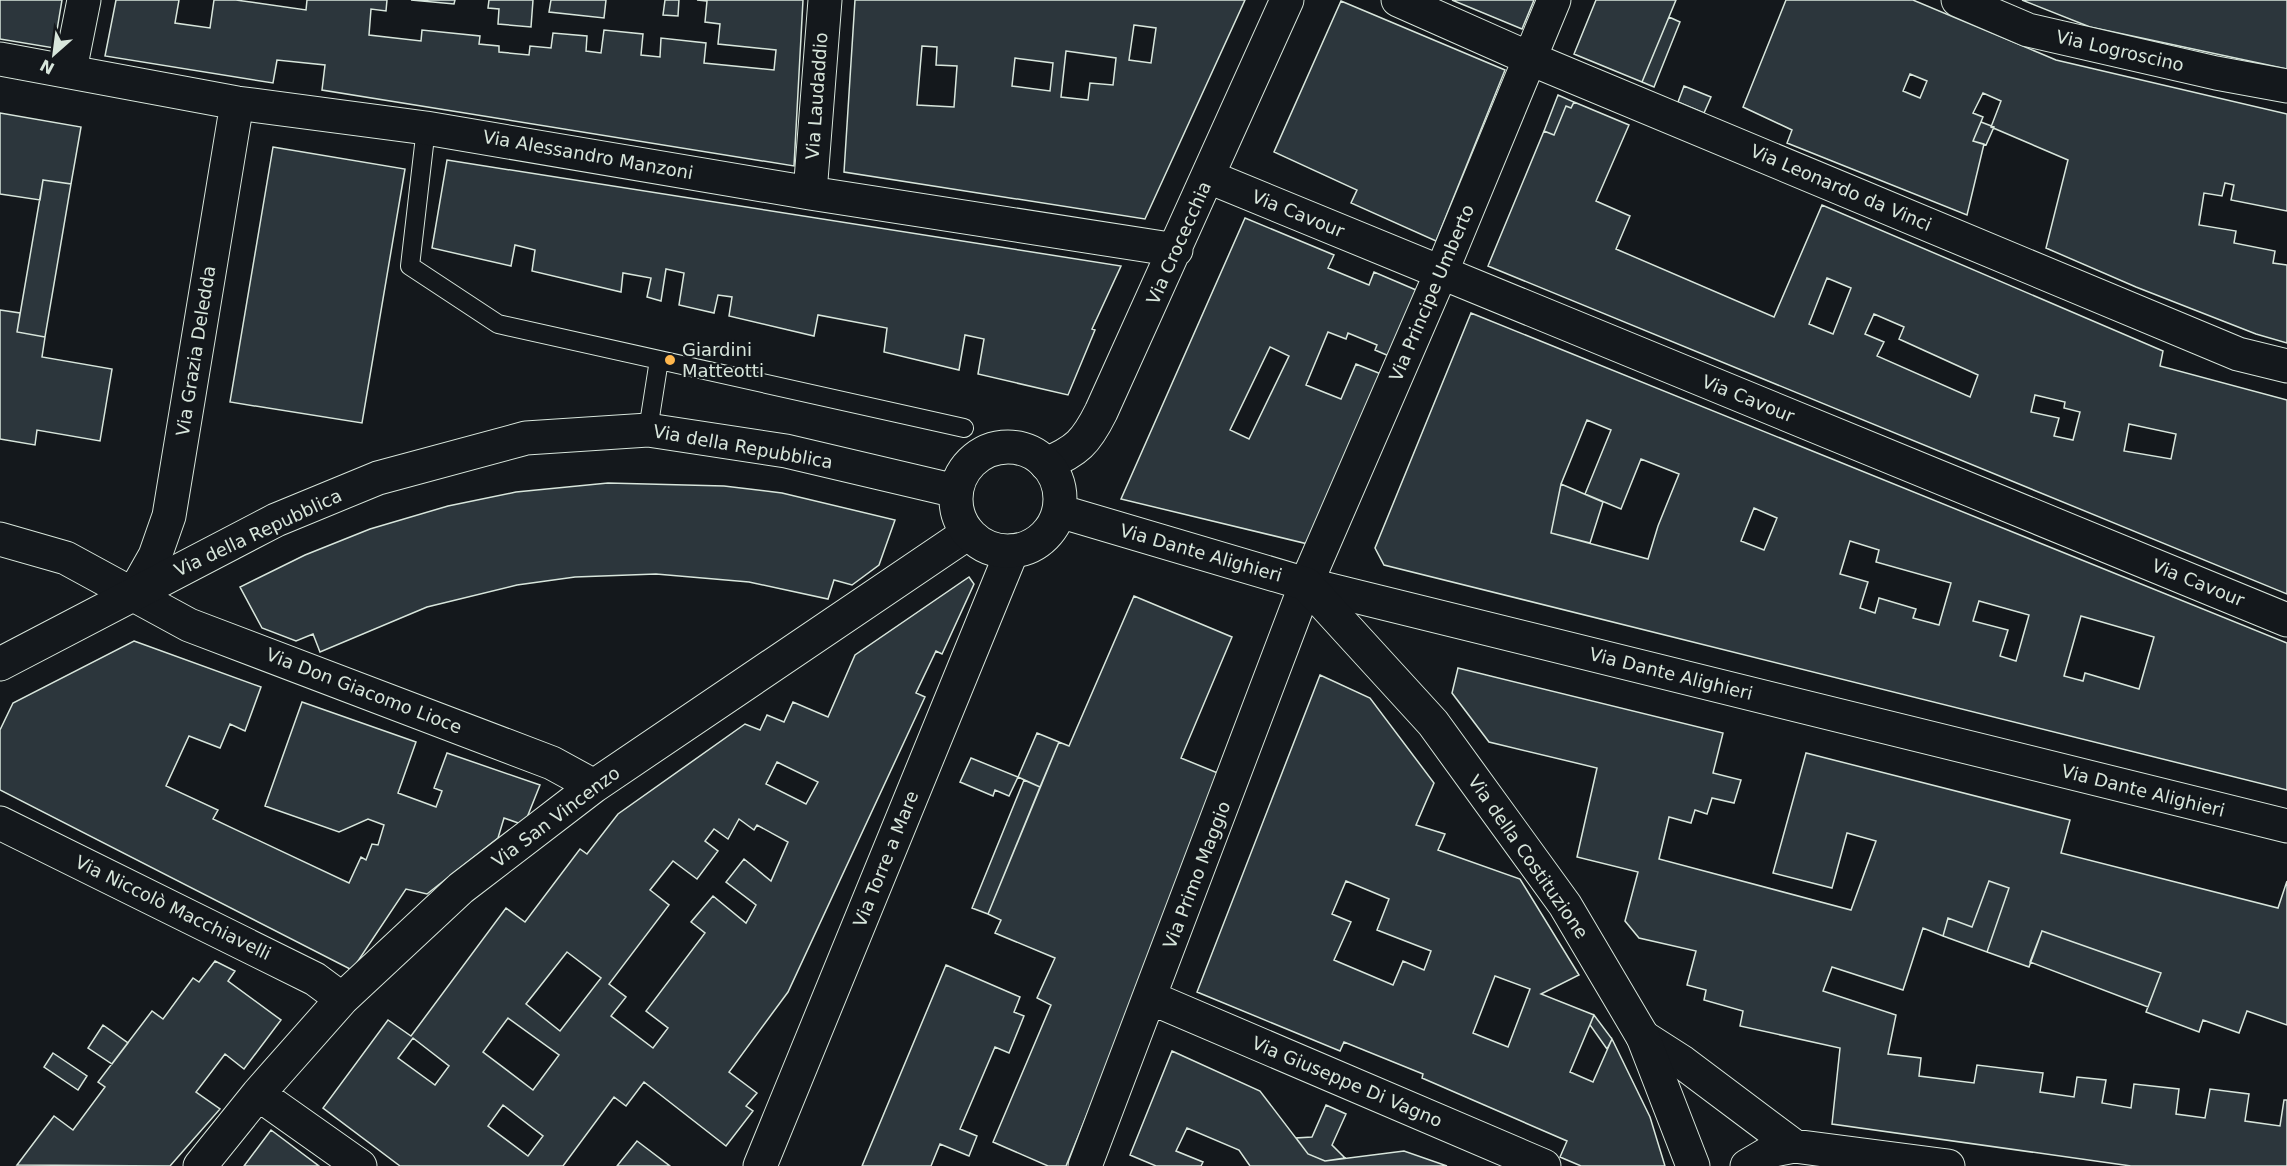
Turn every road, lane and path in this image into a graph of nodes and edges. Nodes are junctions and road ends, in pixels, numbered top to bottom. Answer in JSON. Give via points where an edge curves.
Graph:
{"nodes":[{"id":1,"x":84,"y":0,"type":"edge"},
{"id":2,"x":825,"y":0,"type":"edge"},
{"id":3,"x":1287,"y":0,"type":"edge"},
{"id":4,"x":1398,"y":0,"type":"edge"},
{"id":5,"x":1554,"y":0,"type":"edge"},
{"id":6,"x":1958,"y":0,"type":"edge"},
{"id":7,"x":0,"y":59,"type":"edge"},
{"id":8,"x":1531,"y":59,"type":"junction"},
{"id":9,"x":70,"y":70,"type":"junction"},
{"id":10,"x":2287,"y":86,"type":"edge"},
{"id":11,"x":237,"y":103,"type":"junction"},
{"id":12,"x":426,"y":128,"type":"junction"},
{"id":13,"x":1209,"y":177,"type":"junction"},
{"id":14,"x":810,"y":193,"type":"junction"},
{"id":15,"x":1176,"y":250,"type":"junction"},
{"id":16,"x":1442,"y":273,"type":"junction"},
{"id":17,"x":659,"y":360,"type":"junction"},
{"id":18,"x":2287,"y":366,"type":"edge"},
{"id":19,"x":963,"y":428,"type":"dead end"},
{"id":20,"x":648,"y":430,"type":"junction"},
{"id":21,"x":1046,"y":464,"type":"junction"},
{"id":22,"x":956,"y":491,"type":"junction"},
{"id":23,"x":1059,"y":512,"type":"junction"},
{"id":24,"x":968,"y":533,"type":"junction"},
{"id":25,"x":0,"y":539,"type":"edge"},
{"id":26,"x":1012,"y":552,"type":"junction"},
{"id":27,"x":1306,"y":584,"type":"junction"},
{"id":28,"x":134,"y":593,"type":"junction"},
{"id":29,"x":2287,"y":620,"type":"edge"},
{"id":30,"x":0,"y":664,"type":"edge"},
{"id":31,"x":594,"y":786,"type":"junction"},
{"id":32,"x":0,"y":823,"type":"edge"},
{"id":33,"x":2287,"y":826,"type":"edge"},
{"id":34,"x":1151,"y":998,"type":"junction"},
{"id":35,"x":342,"y":999,"type":"junction"},
{"id":36,"x":1643,"y":1037,"type":"junction"},
{"id":37,"x":258,"y":1094,"type":"junction"},
{"id":38,"x":1794,"y":1146,"type":"junction"},
{"id":39,"x":200,"y":1166,"type":"edge"},
{"id":40,"x":360,"y":1166,"type":"edge"},
{"id":41,"x":760,"y":1166,"type":"edge"},
{"id":42,"x":1085,"y":1166,"type":"edge"},
{"id":43,"x":1544,"y":1166,"type":"edge"},
{"id":44,"x":1693,"y":1166,"type":"edge"},
{"id":45,"x":1747,"y":1166,"type":"edge"},
{"id":46,"x":1948,"y":1166,"type":"edge"}],
"edges":[{"from":1,"to":9,"type":"street"},
{"from":2,"to":14,"type":"street","name":"Via Laudaddio"},
{"from":3,"to":13,"type":"street","name":"Via Crocecchia"},
{"from":4,"to":8,"type":"street","name":"Via Leonardo da Vinci"},
{"from":5,"to":8,"type":"street","name":"Via Principe Umberto"},
{"from":6,"to":10,"type":"street","name":"Via Logroscino","via":[[2028,30]]},
{"from":7,"to":9,"type":"street","name":"Via Alessandro Manzoni"},
{"from":8,"to":16,"type":"street","name":"Via Principe Umberto"},
{"from":8,"to":18,"type":"street","name":"Via Leonardo da Vinci","via":[[2238,354]]},
{"from":9,"to":11,"type":"street","name":"Via Alessandro Manzoni"},
{"from":11,"to":12,"type":"street","name":"Via Alessandro Manzoni"},
{"from":11,"to":28,"type":"street","name":"Via Grazia Deledda","via":[[169,516],[155,556]]},
{"from":12,"to":14,"type":"street","name":"Via Alessandro Manzoni"},
{"from":12,"to":17,"type":"lane","via":[[410,266],[498,324]]},
{"from":13,"to":15,"type":"street","name":"Via Crocecchia"},
{"from":13,"to":16,"type":"street","name":"Via Cavour"},
{"from":14,"to":15,"type":"street","name":"Via Alessandro Manzoni"},
{"from":15,"to":21,"type":"street","name":"Via Crocecchia","via":[[1088,439],[1069,454]]},
{"from":16,"to":27,"type":"street","name":"Via Principe Umberto"},
{"from":16,"to":29,"type":"street","name":"Via Cavour"},
{"from":17,"to":19,"type":"lane"},
{"from":17,"to":20,"type":"lane"},
{"from":20,"to":22,"type":"street","name":"Via della Repubblica","via":[[786,451]]},
{"from":20,"to":28,"type":"street","name":"Via della Repubblica","via":[[526,438],[378,478],[276,520]]},
{"from":21,"to":22,"type":"street","via":[[1015,447],[997,448],[980,454],[966,467]]},
{"from":21,"to":23,"type":"street","via":[[1056,480]]},
{"from":22,"to":24,"type":"street","via":[[959,518]]},
{"from":23,"to":26,"type":"street","via":[[1042,539]]},
{"from":23,"to":27,"type":"street","name":"Via Dante Alighieri"},
{"from":24,"to":26,"type":"street","via":[[980,544]]},
{"from":24,"to":31,"type":"street","name":"Via San Vincenzo"},
{"from":25,"to":28,"type":"street","name":"Via Don Giacomo Lioce","via":[[66,558]]},
{"from":26,"to":41,"type":"street","name":"Via Torre a Mare"},
{"from":27,"to":33,"type":"street","name":"Via Dante Alighieri"},
{"from":27,"to":34,"type":"street","name":"Via Primo Maggio"},
{"from":27,"to":36,"type":"street","name":"Via della Costituzione","via":[[1433,723],[1565,905]]},
{"from":28,"to":30,"type":"street","name":"Via della Repubblica"},
{"from":28,"to":31,"type":"street","name":"Via Don Giacomo Lioce","via":[[189,624],[552,762]]},
{"from":31,"to":35,"type":"street","name":"Via San Vincenzo","via":[[461,888]]},
{"from":32,"to":35,"type":"street","name":"Via Niccolò Macchiavelli","via":[[315,979]]},
{"from":34,"to":42,"type":"street","name":"Via Primo Maggio"},
{"from":34,"to":43,"type":"street","name":"Via Giuseppe Di Vagno"},
{"from":35,"to":37,"type":"street","name":"Via San Vincenzo"},
{"from":36,"to":38,"type":"street"},
{"from":36,"to":44,"type":"street","name":"Via della Costituzione"},
{"from":37,"to":39,"type":"street","name":"Via San Vincenzo"},
{"from":37,"to":40,"type":"street"},
{"from":38,"to":45,"type":"street","via":[[1774,1149]]},
{"from":38,"to":46,"type":"street"}]}
